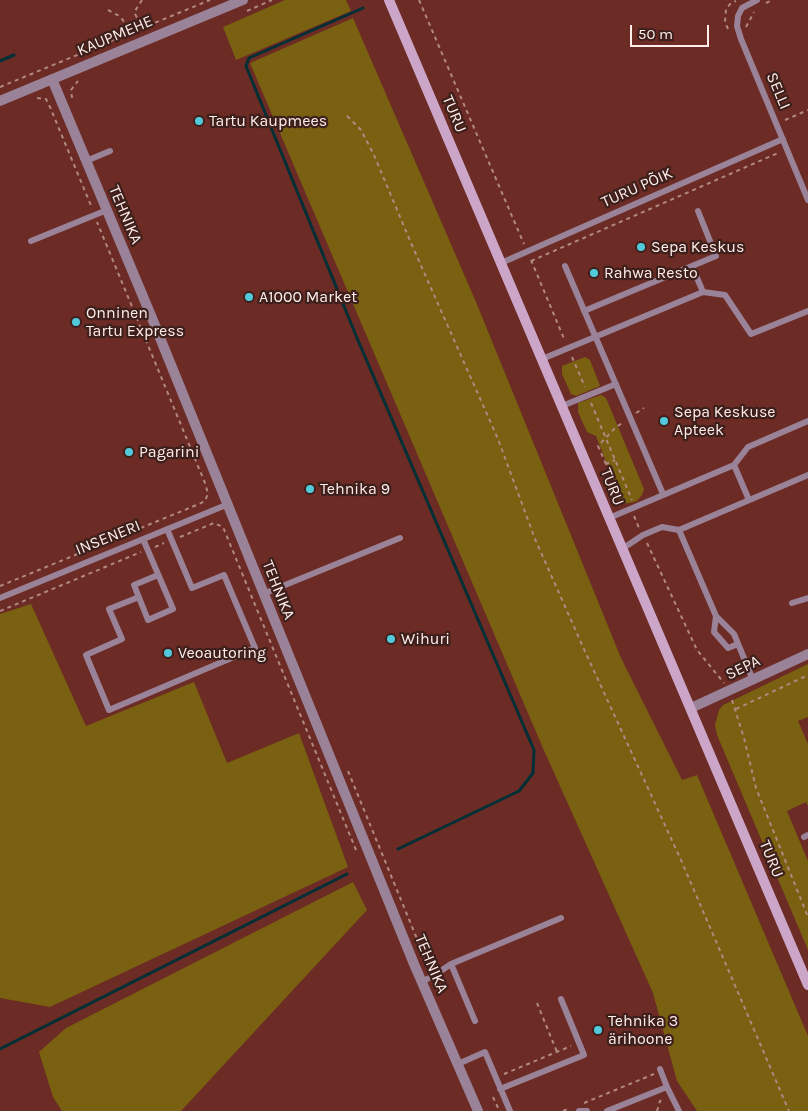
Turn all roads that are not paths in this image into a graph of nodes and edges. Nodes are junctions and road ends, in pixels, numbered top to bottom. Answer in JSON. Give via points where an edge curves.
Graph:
{"nodes":[{"id":1,"x":243,"y":0,"type":"edge"},
{"id":2,"x":389,"y":0,"type":"edge"},
{"id":3,"x":757,"y":4,"type":"edge"},
{"id":4,"x":52,"y":79,"type":"junction"},
{"id":5,"x":0,"y":101,"type":"edge"},
{"id":6,"x":784,"y":139,"type":"junction"},
{"id":7,"x":110,"y":151,"type":"dead end"},
{"id":8,"x":86,"y":161,"type":"junction"},
{"id":9,"x":808,"y":200,"type":"edge"},
{"id":10,"x":106,"y":210,"type":"junction"},
{"id":11,"x":698,"y":211,"type":"dead end"},
{"id":12,"x":31,"y":241,"type":"dead end"},
{"id":13,"x":501,"y":263,"type":"junction"},
{"id":14,"x":565,"y":266,"type":"dead end"},
{"id":15,"x":692,"y":266,"type":"junction"},
{"id":16,"x":703,"y":292,"type":"junction"},
{"id":17,"x":584,"y":311,"type":"junction"},
{"id":18,"x":808,"y":311,"type":"edge"},
{"id":19,"x":595,"y":337,"type":"junction"},
{"id":20,"x":542,"y":359,"type":"junction"},
{"id":21,"x":616,"y":384,"type":"junction"},
{"id":22,"x":562,"y":406,"type":"junction"},
{"id":23,"x":808,"y":421,"type":"edge"},
{"id":24,"x":734,"y":465,"type":"junction"},
{"id":25,"x":808,"y":475,"type":"edge"},
{"id":26,"x":664,"y":494,"type":"junction"},
{"id":27,"x":749,"y":500,"type":"junction"},
{"id":28,"x":226,"y":504,"type":"junction"},
{"id":29,"x":609,"y":518,"type":"junction"},
{"id":30,"x":168,"y":529,"type":"junction"},
{"id":31,"x":679,"y":530,"type":"junction"},
{"id":32,"x":400,"y":538,"type":"dead end"},
{"id":33,"x":143,"y":539,"type":"junction"},
{"id":34,"x":622,"y":549,"type":"junction"},
{"id":35,"x":158,"y":575,"type":"junction"},
{"id":36,"x":263,"y":594,"type":"junction"},
{"id":37,"x":139,"y":597,"type":"junction"},
{"id":38,"x":0,"y":598,"type":"edge"},
{"id":39,"x":808,"y":598,"type":"edge"},
{"id":40,"x":792,"y":603,"type":"dead end"},
{"id":41,"x":716,"y":616,"type":"junction"},
{"id":42,"x":738,"y":644,"type":"junction"},
{"id":43,"x":808,"y":654,"type":"edge"},
{"id":44,"x":753,"y":680,"type":"junction"},
{"id":45,"x":692,"y":708,"type":"junction"},
{"id":46,"x":561,"y":918,"type":"dead end"},
{"id":47,"x":451,"y":964,"type":"junction"},
{"id":48,"x":422,"y":981,"type":"junction"},
{"id":49,"x":808,"y":985,"type":"edge"},
{"id":50,"x":561,"y":999,"type":"dead end"},
{"id":51,"x":475,"y":1021,"type":"dead end"},
{"id":52,"x":458,"y":1064,"type":"junction"},
{"id":53,"x":661,"y":1070,"type":"road end"},
{"id":54,"x":667,"y":1087,"type":"junction"},
{"id":55,"x":500,"y":1089,"type":"junction"},
{"id":56,"x":580,"y":1107,"type":"edge"},
{"id":57,"x":478,"y":1111,"type":"edge"},
{"id":58,"x":510,"y":1111,"type":"edge"},
{"id":59,"x":587,"y":1111,"type":"edge"},
{"id":60,"x":607,"y":1111,"type":"edge"},
{"id":61,"x":679,"y":1111,"type":"edge"}],
"edges":[{"from":1,"to":4,"type":"street","name":"KAUPMEHE"},
{"from":2,"to":13,"type":"main road","name":"TURU"},
{"from":3,"to":6,"type":"lane","name":"SELLI","via":[[742,8],[737,26]]},
{"from":4,"to":5,"type":"street","name":"KAUPMEHE"},
{"from":4,"to":8,"type":"street","name":"TEHNIKA"},
{"from":6,"to":9,"type":"lane","name":"SELLI"},
{"from":6,"to":13,"type":"lane","name":"TURU PÕIK"},
{"from":7,"to":8,"type":"lane"},
{"from":8,"to":10,"type":"street","name":"TEHNIKA"},
{"from":10,"to":12,"type":"lane"},
{"from":10,"to":28,"type":"street","name":"TEHNIKA"},
{"from":11,"to":15,"type":"lane","via":[[716,256]]},
{"from":13,"to":20,"type":"main road","name":"TURU"},
{"from":14,"to":17,"type":"lane"},
{"from":15,"to":16,"type":"lane"},
{"from":15,"to":17,"type":"lane"},
{"from":16,"to":18,"type":"lane","via":[[725,295],[751,334]]},
{"from":16,"to":19,"type":"lane"},
{"from":17,"to":19,"type":"lane"},
{"from":19,"to":20,"type":"lane"},
{"from":19,"to":21,"type":"lane"},
{"from":20,"to":22,"type":"main road","name":"TURU"},
{"from":21,"to":22,"type":"lane"},
{"from":21,"to":26,"type":"lane"},
{"from":22,"to":29,"type":"main road","name":"TURU"},
{"from":23,"to":24,"type":"lane","via":[[748,447]]},
{"from":24,"to":26,"type":"lane"},
{"from":24,"to":27,"type":"lane"},
{"from":25,"to":27,"type":"lane"},
{"from":26,"to":29,"type":"lane"},
{"from":27,"to":31,"type":"lane"},
{"from":28,"to":30,"type":"lane","name":"INSENERI"},
{"from":28,"to":36,"type":"street","name":"TEHNIKA"},
{"from":29,"to":34,"type":"main road","name":"TURU"},
{"from":30,"to":33,"type":"lane","name":"INSENERI"},
{"from":30,"to":37,"type":"lane","via":[[192,588],[224,575],[255,648],[110,710],[86,654],[122,639],[109,609]]},
{"from":31,"to":34,"type":"lane","via":[[662,527]]},
{"from":31,"to":41,"type":"lane"},
{"from":32,"to":36,"type":"lane"},
{"from":33,"to":35,"type":"lane"},
{"from":33,"to":38,"type":"lane","name":"INSENERI"},
{"from":34,"to":45,"type":"main road","name":"TURU"},
{"from":35,"to":37,"type":"lane","via":[[134,585]]},
{"from":35,"to":37,"type":"lane","via":[[173,610],[148,620]]},
{"from":36,"to":48,"type":"street","name":"TEHNIKA"},
{"from":39,"to":40,"type":"lane"},
{"from":41,"to":42,"type":"lane","via":[[734,634]]},
{"from":41,"to":42,"type":"lane","via":[[714,632],[728,648]]},
{"from":42,"to":44,"type":"lane"},
{"from":43,"to":44,"type":"street","name":"SEPA"},
{"from":44,"to":45,"type":"street","name":"SEPA"},
{"from":45,"to":49,"type":"main road","name":"TURU"},
{"from":46,"to":47,"type":"lane"},
{"from":47,"to":48,"type":"lane"},
{"from":47,"to":51,"type":"lane"},
{"from":48,"to":52,"type":"street","name":"TEHNIKA"},
{"from":50,"to":55,"type":"lane","via":[[584,1055]]},
{"from":52,"to":55,"type":"lane","via":[[485,1052]]},
{"from":52,"to":57,"type":"street","name":"TEHNIKA"},
{"from":53,"to":54,"type":"lane"},
{"from":54,"to":60,"type":"lane"},
{"from":54,"to":61,"type":"lane"},
{"from":55,"to":58,"type":"lane"},
{"from":56,"to":59,"type":"lane"}]}
